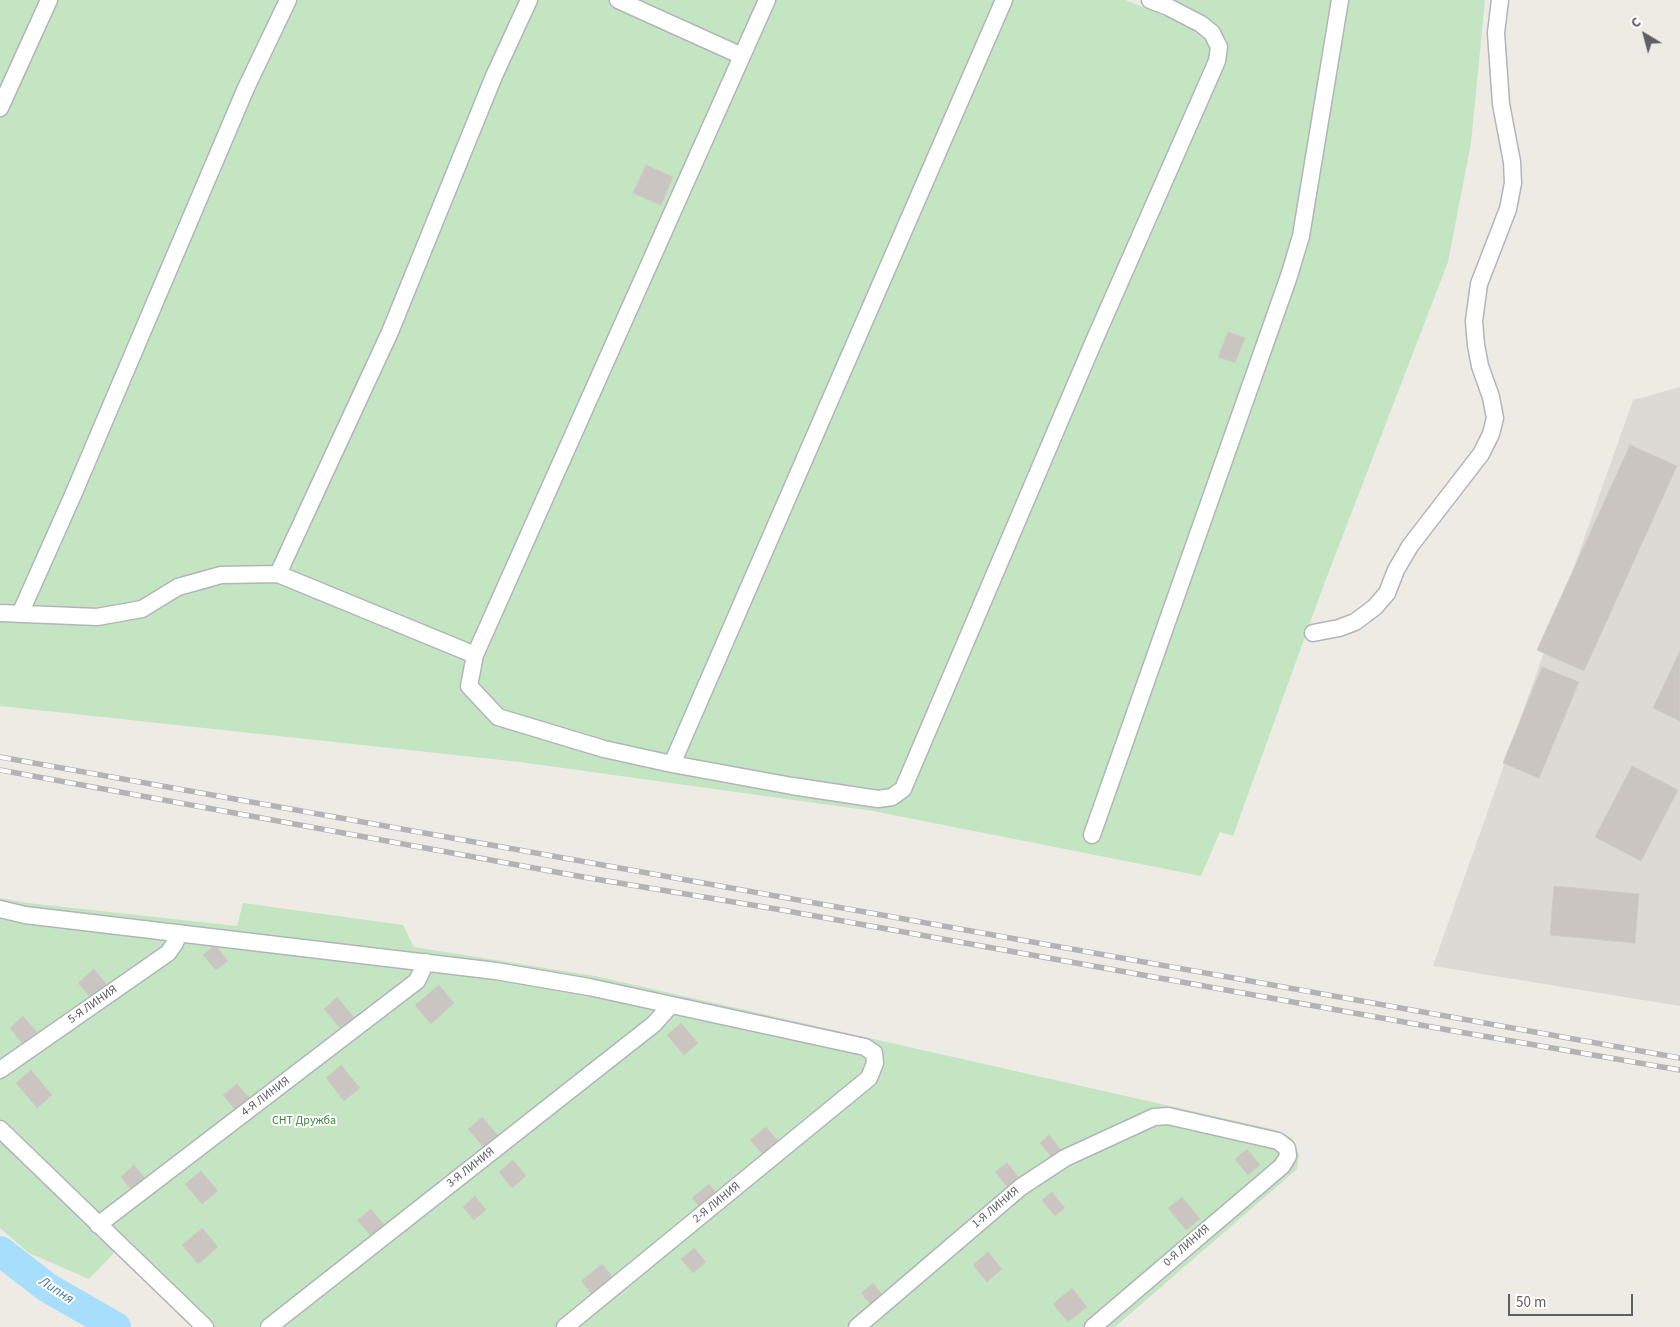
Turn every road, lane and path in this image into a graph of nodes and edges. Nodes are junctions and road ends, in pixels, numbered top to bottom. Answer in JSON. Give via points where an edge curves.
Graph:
{"nodes":[{"id":1,"x":48,"y":0,"type":"edge"},
{"id":2,"x":288,"y":0,"type":"edge"},
{"id":3,"x":529,"y":0,"type":"edge"},
{"id":4,"x":618,"y":0,"type":"edge"},
{"id":5,"x":767,"y":0,"type":"edge"},
{"id":6,"x":1004,"y":0,"type":"edge"},
{"id":7,"x":1150,"y":0,"type":"edge"},
{"id":8,"x":1340,"y":0,"type":"edge"},
{"id":9,"x":1500,"y":0,"type":"edge"},
{"id":10,"x":1168,"y":3,"type":"edge"},
{"id":11,"x":742,"y":56,"type":"junction"},
{"id":12,"x":0,"y":108,"type":"edge"},
{"id":13,"x":278,"y":574,"type":"junction"},
{"id":14,"x":0,"y":613,"type":"edge"},
{"id":15,"x":20,"y":614,"type":"junction"},
{"id":16,"x":1313,"y":633,"type":"dead end"},
{"id":17,"x":475,"y":655,"type":"junction"},
{"id":18,"x":672,"y":764,"type":"junction"},
{"id":19,"x":1092,"y":835,"type":"dead end"},
{"id":20,"x":0,"y":909,"type":"edge"},
{"id":21,"x":178,"y":933,"type":"junction"},
{"id":22,"x":426,"y":962,"type":"junction"},
{"id":23,"x":671,"y":1005,"type":"junction"},
{"id":24,"x":0,"y":1070,"type":"edge"},
{"id":25,"x":0,"y":1129,"type":"edge"},
{"id":26,"x":1282,"y":1166,"type":"joint"},
{"id":27,"x":98,"y":1225,"type":"junction"},
{"id":28,"x":204,"y":1327,"type":"edge"},
{"id":29,"x":269,"y":1327,"type":"edge"},
{"id":30,"x":565,"y":1327,"type":"edge"},
{"id":31,"x":856,"y":1327,"type":"edge"},
{"id":32,"x":1093,"y":1327,"type":"edge"}],
"edges":[{"from":1,"to":12,"type":"street"},
{"from":2,"to":15,"type":"street","via":[[246,88]]},
{"from":3,"to":13,"type":"street","via":[[494,76],[390,332]]},
{"from":4,"to":11,"type":"street"},
{"from":5,"to":11,"type":"street"},
{"from":6,"to":18,"type":"street"},
{"from":7,"to":10,"type":"street"},
{"from":8,"to":19,"type":"street","via":[[1302,226],[1289,276]]},
{"from":9,"to":16,"type":"street","via":[[1496,33],[1501,104],[1513,183],[1508,209],[1479,284],[1474,320],[1480,366],[1494,411],[1491,434],[1481,454],[1410,546],[1387,593],[1375,607],[1355,622]]},
{"from":10,"to":18,"type":"street","via":[[1212,33],[1219,47],[1217,61],[903,789],[892,797],[878,799]]},
{"from":11,"to":17,"type":"street"},
{"from":13,"to":15,"type":"street","via":[[221,575],[178,587],[142,609],[97,617]]},
{"from":13,"to":17,"type":"street"},
{"from":14,"to":15,"type":"street"},
{"from":17,"to":18,"type":"street","via":[[469,686],[498,717],[604,749]]},
{"from":20,"to":21,"type":"street","via":[[25,915]]},
{"from":21,"to":22,"type":"street"},
{"from":21,"to":24,"type":"street","name":"5-Я ЛИНИЯ","via":[[168,953]]},
{"from":22,"to":23,"type":"street","via":[[589,987]]},
{"from":22,"to":27,"type":"street","name":"4-Я ЛИНИЯ","via":[[416,981]]},
{"from":23,"to":29,"type":"street","name":"3-Я ЛИНИЯ","via":[[654,1024]]},
{"from":23,"to":30,"type":"street","name":"2-Я ЛИНИЯ","via":[[865,1047],[874,1053],[875,1063],[869,1078]]},
{"from":25,"to":27,"type":"street"},
{"from":26,"to":31,"type":"street","name":"1-Я ЛИНИЯ","via":[[1288,1156],[1287,1148],[1278,1141],[1168,1116],[1154,1117],[1065,1158],[1022,1187]]},
{"from":26,"to":32,"type":"street","name":"0-Я ЛИНИЯ"},
{"from":27,"to":28,"type":"street"}]}
